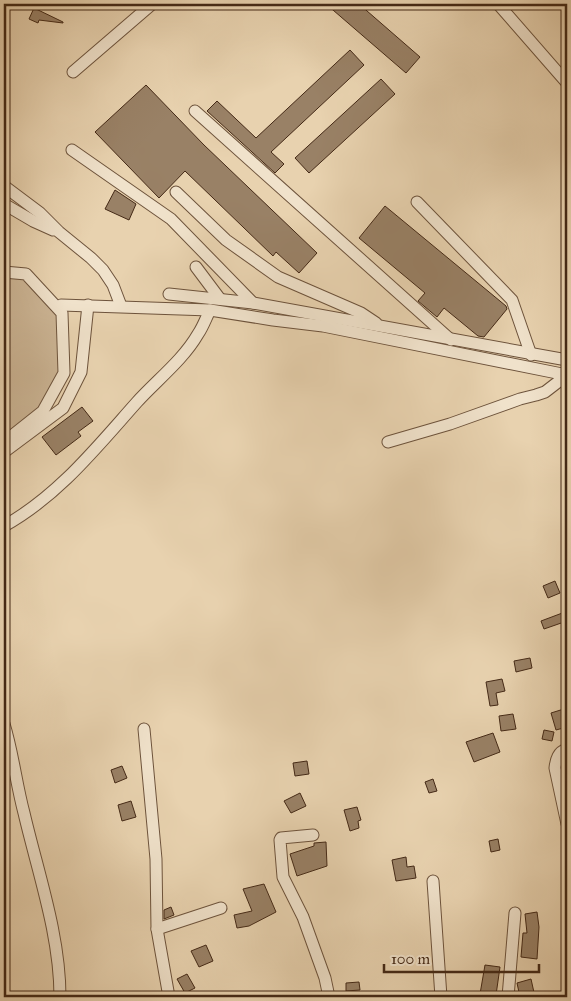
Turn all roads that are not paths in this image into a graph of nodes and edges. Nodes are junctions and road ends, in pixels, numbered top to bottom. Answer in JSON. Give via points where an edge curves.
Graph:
{"nodes":[{"id":1,"x":152,"y":4,"type":"edge"},
{"id":2,"x":498,"y":4,"type":"edge"},
{"id":3,"x":73,"y":72,"type":"dead end"},
{"id":4,"x":567,"y":83,"type":"edge"},
{"id":5,"x":195,"y":111,"type":"dead end"},
{"id":6,"x":72,"y":150,"type":"dead end"},
{"id":7,"x":4,"y":186,"type":"edge"},
{"id":8,"x":176,"y":192,"type":"dead end"},
{"id":9,"x":417,"y":202,"type":"dead end"},
{"id":10,"x":4,"y":204,"type":"edge"},
{"id":11,"x":59,"y":232,"type":"junction"},
{"id":12,"x":196,"y":267,"type":"dead end"},
{"id":13,"x":4,"y":272,"type":"edge"},
{"id":14,"x":169,"y":294,"type":"dead end"},
{"id":15,"x":220,"y":299,"type":"junction"},
{"id":16,"x":254,"y":303,"type":"junction"},
{"id":17,"x":61,"y":305,"type":"dead end"},
{"id":18,"x":88,"y":305,"type":"junction"},
{"id":19,"x":121,"y":306,"type":"junction"},
{"id":20,"x":210,"y":310,"type":"junction"},
{"id":21,"x":382,"y":327,"type":"junction"},
{"id":22,"x":451,"y":340,"type":"junction"},
{"id":23,"x":531,"y":354,"type":"junction"},
{"id":24,"x":567,"y":360,"type":"edge"},
{"id":25,"x":567,"y":375,"type":"edge"},
{"id":26,"x":4,"y":442,"type":"edge"},
{"id":27,"x":388,"y":442,"type":"dead end"},
{"id":28,"x":4,"y":452,"type":"edge"},
{"id":29,"x":4,"y":526,"type":"edge"},
{"id":30,"x":4,"y":724,"type":"edge"},
{"id":31,"x":144,"y":729,"type":"dead end"},
{"id":32,"x":567,"y":749,"type":"edge"},
{"id":33,"x":567,"y":824,"type":"edge"},
{"id":34,"x":313,"y":835,"type":"dead end"},
{"id":35,"x":433,"y":881,"type":"dead end"},
{"id":36,"x":221,"y":908,"type":"dead end"},
{"id":37,"x":515,"y":913,"type":"dead end"},
{"id":38,"x":158,"y":930,"type":"junction"},
{"id":39,"x":60,"y":997,"type":"edge"},
{"id":40,"x":169,"y":997,"type":"edge"},
{"id":41,"x":329,"y":997,"type":"edge"},
{"id":42,"x":441,"y":997,"type":"edge"},
{"id":43,"x":508,"y":997,"type":"edge"}],
"edges":[{"from":1,"to":3,"type":"street"},
{"from":2,"to":4,"type":"street"},
{"from":5,"to":22,"type":"street"},
{"from":6,"to":16,"type":"street","via":[[171,218]]},
{"from":7,"to":11,"type":"street"},
{"from":8,"to":21,"type":"street","via":[[226,240],[278,277],[361,313]]},
{"from":9,"to":23,"type":"street","via":[[512,300]]},
{"from":10,"to":11,"type":"street"},
{"from":11,"to":19,"type":"street","via":[[103,270]]},
{"from":12,"to":15,"type":"street"},
{"from":13,"to":26,"type":"street","via":[[26,274],[62,313],[64,373],[43,410]]},
{"from":14,"to":15,"type":"street"},
{"from":15,"to":16,"type":"street"},
{"from":16,"to":21,"type":"street"},
{"from":17,"to":18,"type":"street"},
{"from":18,"to":19,"type":"street"},
{"from":18,"to":28,"type":"street","via":[[81,372],[63,408]]},
{"from":19,"to":20,"type":"street"},
{"from":20,"to":25,"type":"street","via":[[323,326]]},
{"from":20,"to":29,"type":"street","via":[[198,335],[182,355],[101,443],[51,494]]},
{"from":21,"to":22,"type":"street"},
{"from":22,"to":23,"type":"street"},
{"from":23,"to":24,"type":"street"},
{"from":25,"to":27,"type":"street","via":[[545,392]]},
{"from":30,"to":39,"type":"street","via":[[53,932]]},
{"from":31,"to":38,"type":"street","via":[[156,859]]},
{"from":32,"to":33,"type":"street","via":[[559,754],[555,768]]},
{"from":34,"to":41,"type":"street","via":[[281,838],[282,877],[303,917]]},
{"from":35,"to":42,"type":"street"},
{"from":36,"to":38,"type":"street"},
{"from":37,"to":43,"type":"street"},
{"from":38,"to":40,"type":"street"}]}
